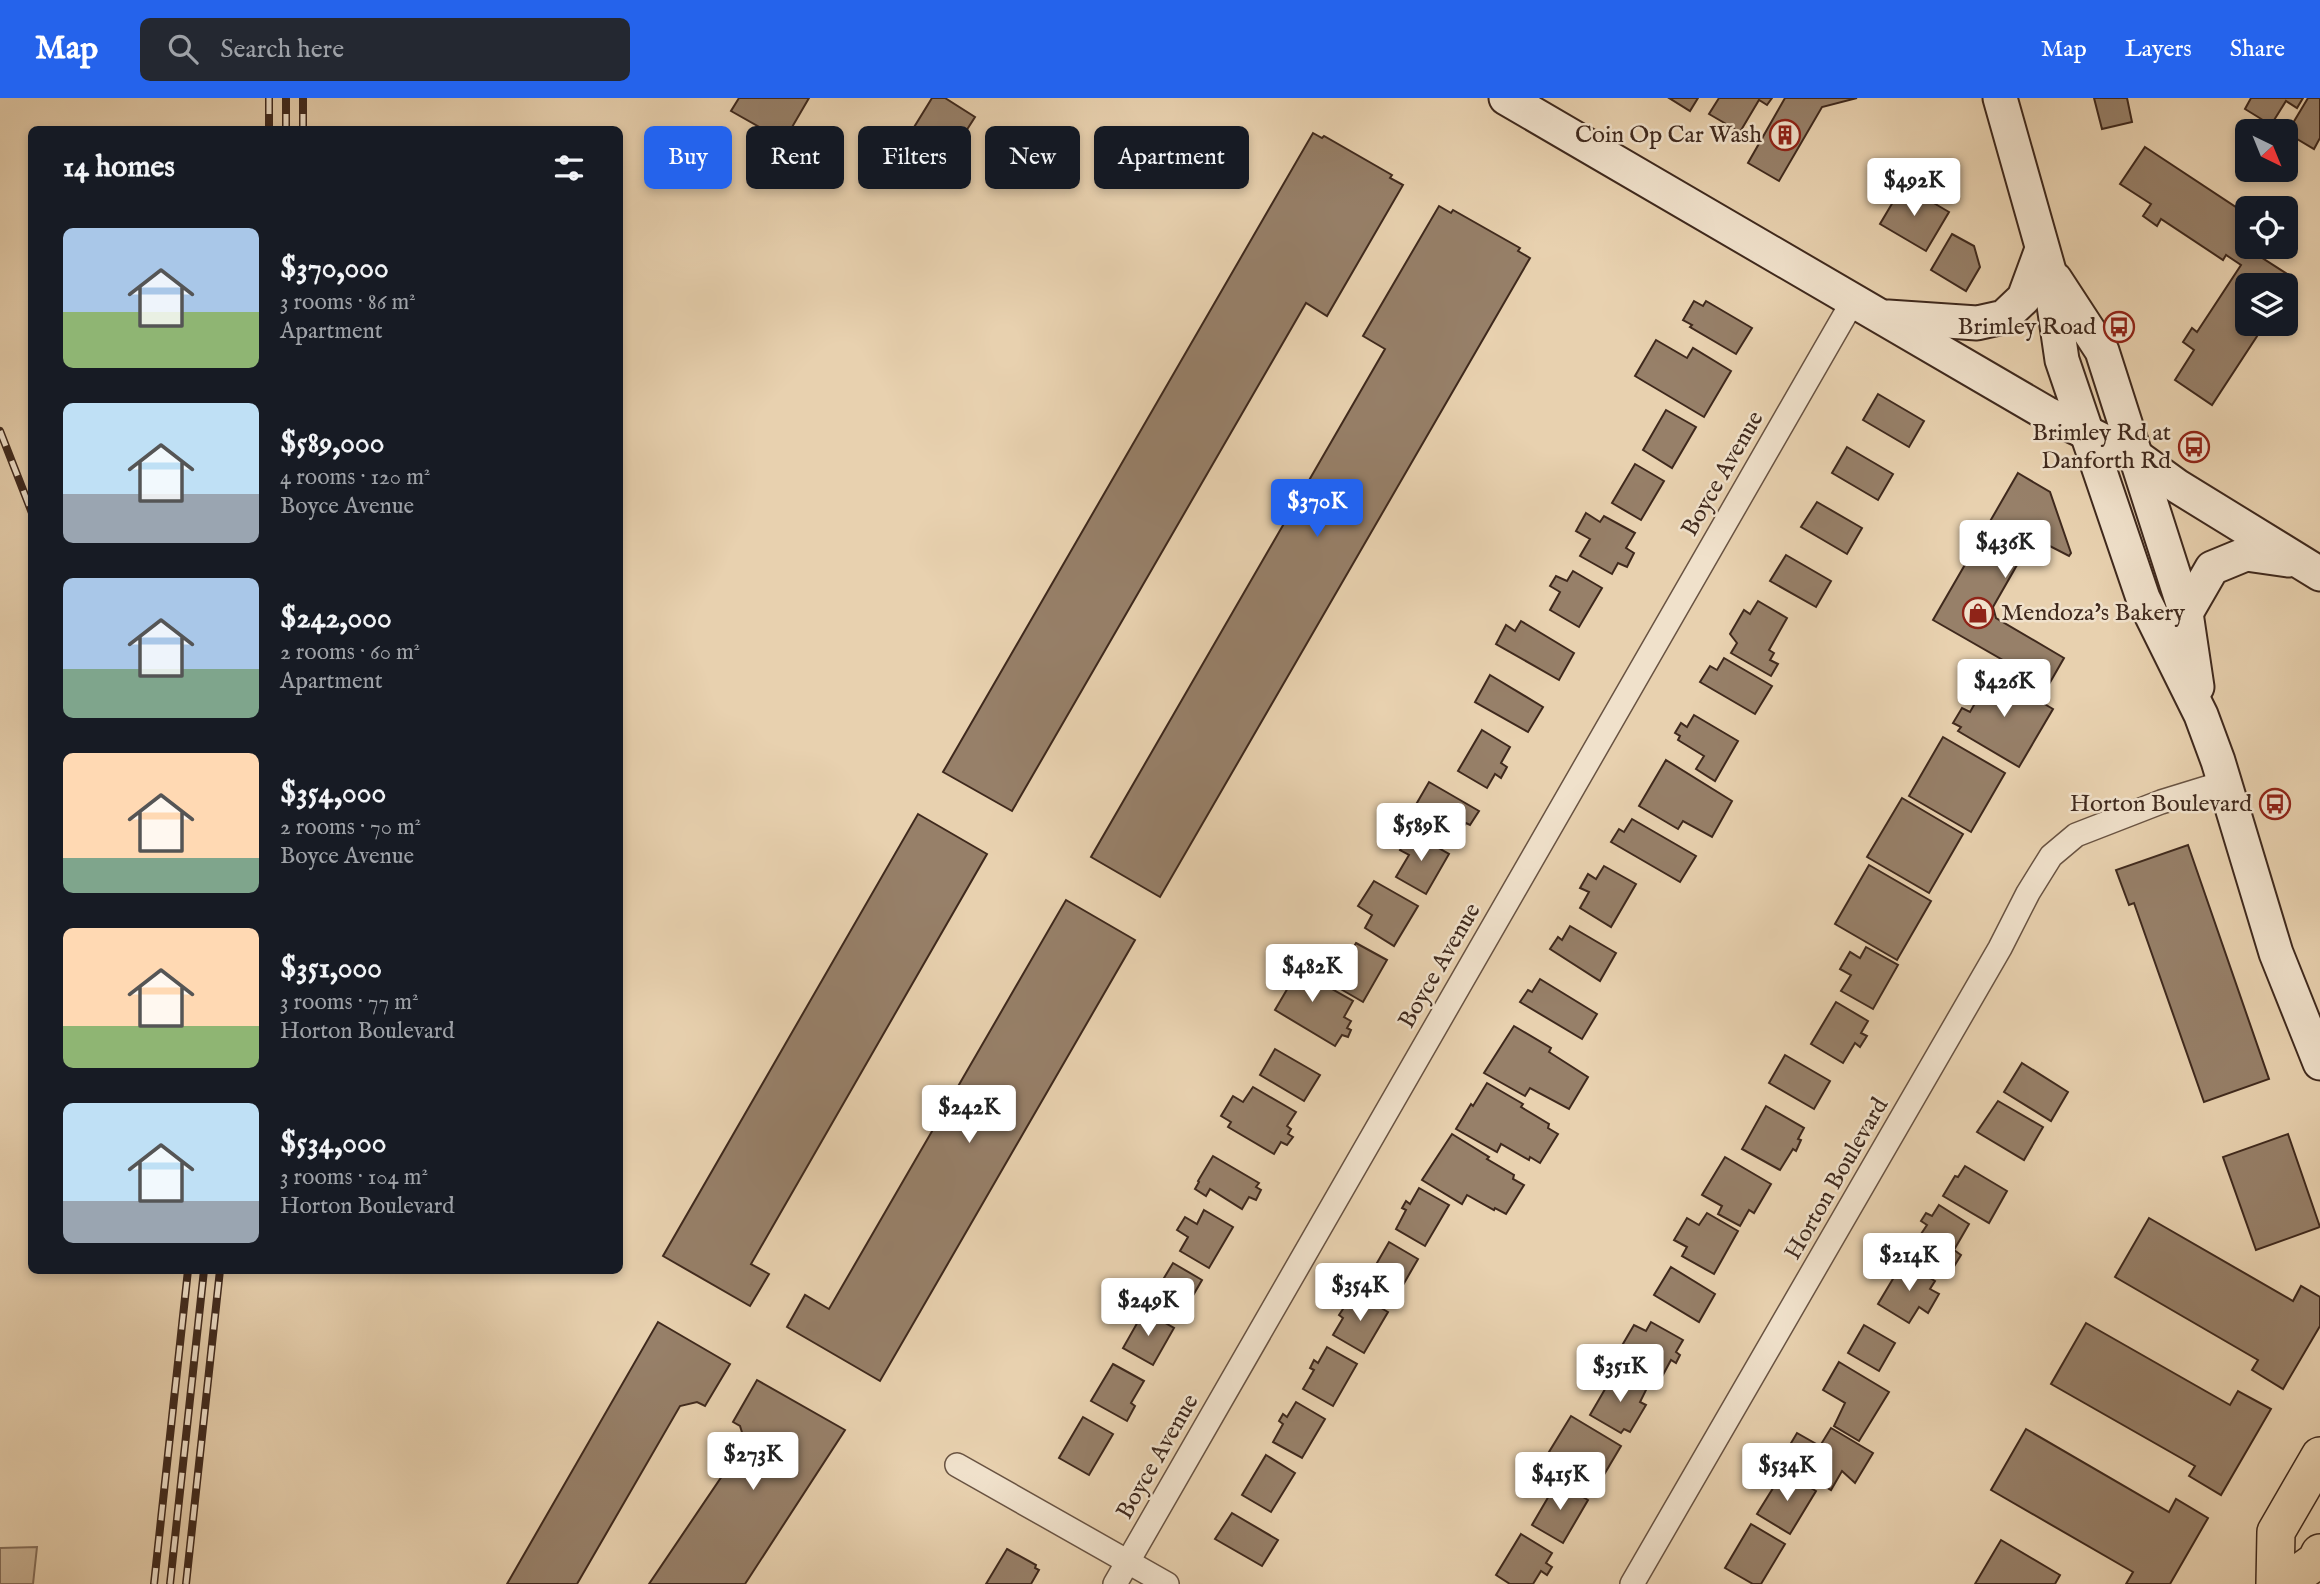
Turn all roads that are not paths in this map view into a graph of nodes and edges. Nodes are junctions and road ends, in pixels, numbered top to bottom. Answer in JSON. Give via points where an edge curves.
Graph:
{"nodes":[{"id":1,"x":1506,"y":98,"type":"edge"},
{"id":2,"x":2000,"y":98,"type":"edge"},
{"id":3,"x":2046,"y":260,"type":"junction"},
{"id":4,"x":1866,"y":309,"type":"junction"},
{"id":5,"x":2088,"y":434,"type":"junction"},
{"id":6,"x":2137,"y":457,"type":"junction"},
{"id":7,"x":2309,"y":568,"type":"edge"},
{"id":8,"x":2186,"y":613,"type":"junction"},
{"id":9,"x":2201,"y":715,"type":"junction"},
{"id":10,"x":2226,"y":782,"type":"junction"},
{"id":11,"x":2320,"y":1063,"type":"edge"},
{"id":12,"x":2320,"y":1456,"type":"edge"},
{"id":13,"x":957,"y":1465,"type":"dead end"},
{"id":14,"x":2320,"y":1553,"type":"edge"},
{"id":15,"x":1128,"y":1561,"type":"junction"},
{"id":16,"x":1115,"y":1584,"type":"edge"},
{"id":17,"x":1167,"y":1584,"type":"edge"},
{"id":18,"x":1632,"y":1584,"type":"edge"},
{"id":19,"x":2275,"y":1584,"type":"edge"},
{"id":20,"x":2284,"y":1584,"type":"edge"}],
"edges":[{"from":1,"to":4,"type":"main road"},
{"from":2,"to":3,"type":"main road"},
{"from":3,"to":4,"type":"main road","via":[[2024,298],[2004,317],[1977,323]]},
{"from":3,"to":5,"type":"main road","via":[[2062,360]]},
{"from":3,"to":6,"type":"main road","via":[[2102,351]]},
{"from":4,"to":5,"type":"main road"},
{"from":4,"to":15,"type":"street","name":"Boyce Avenue"},
{"from":5,"to":6,"type":"main road"},
{"from":5,"to":9,"type":"main road","via":[[2143,598]]},
{"from":6,"to":7,"type":"main road"},
{"from":6,"to":8,"type":"main road"},
{"from":7,"to":8,"type":"main road","via":[[2246,554],[2212,568]]},
{"from":8,"to":9,"type":"main road"},
{"from":9,"to":10,"type":"main road"},
{"from":10,"to":11,"type":"main road","via":[[2276,953]]},
{"from":10,"to":18,"type":"street","name":"Horton Boulevard","via":[[2076,835],[2051,856]]},
{"from":12,"to":19,"type":"main road","via":[[2276,1532]]},
{"from":13,"to":15,"type":"street"},
{"from":14,"to":20,"type":"main road"},
{"from":15,"to":16,"type":"street","name":"Boyce Avenue"},
{"from":15,"to":17,"type":"street"}]}
